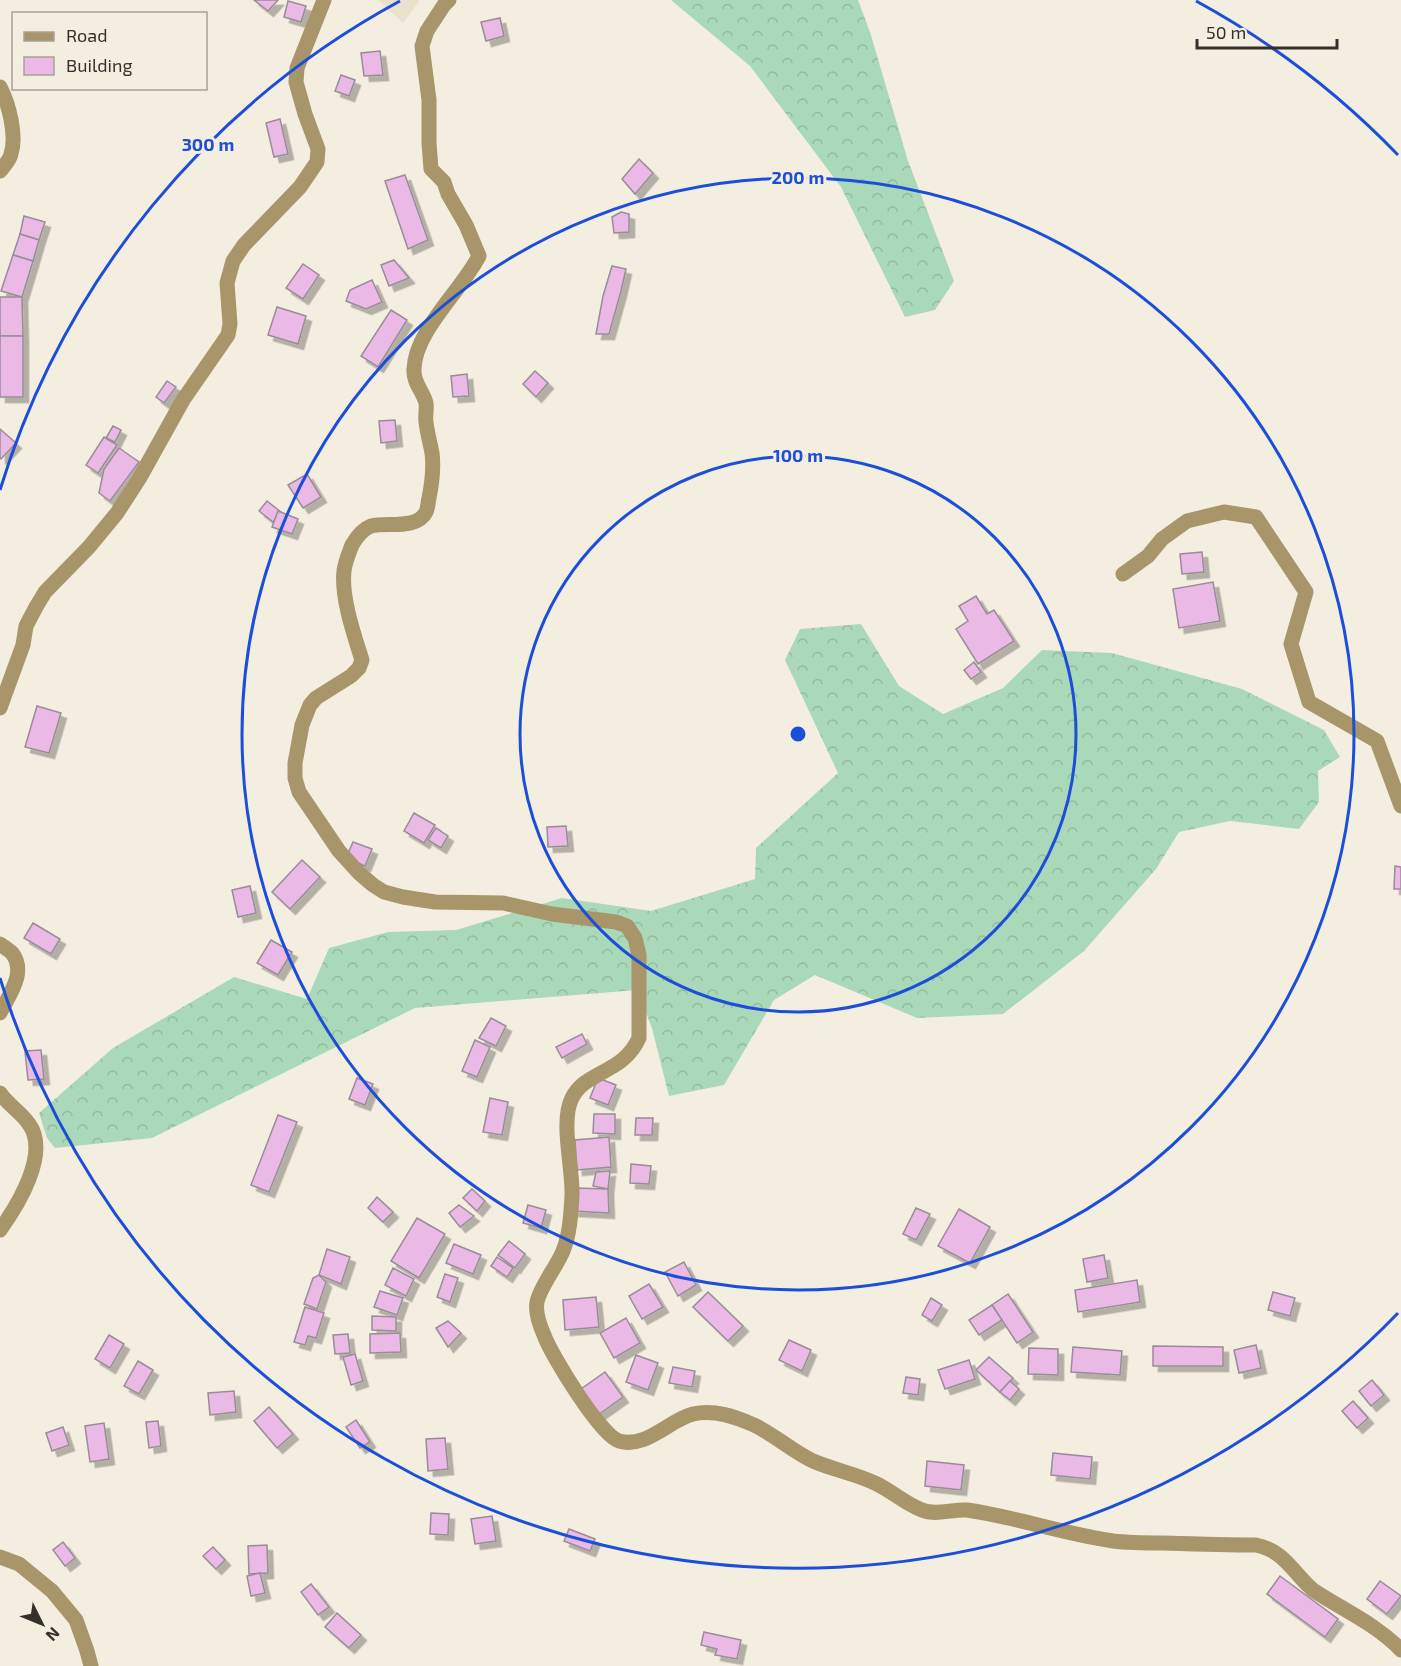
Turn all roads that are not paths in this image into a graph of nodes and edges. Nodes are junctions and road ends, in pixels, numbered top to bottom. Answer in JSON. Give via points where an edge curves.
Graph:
{"nodes":[{"id":1,"x":324,"y":0,"type":"edge"},
{"id":2,"x":449,"y":0,"type":"edge"},
{"id":3,"x":0,"y":87,"type":"edge"},
{"id":4,"x":0,"y":171,"type":"edge"},
{"id":5,"x":1123,"y":574,"type":"dead end"},
{"id":6,"x":0,"y":708,"type":"edge"},
{"id":7,"x":1401,"y":806,"type":"edge"},
{"id":8,"x":0,"y":944,"type":"edge"},
{"id":9,"x":1,"y":1008,"type":"edge"},
{"id":10,"x":0,"y":1093,"type":"edge"},
{"id":11,"x":0,"y":1230,"type":"edge"},
{"id":12,"x":0,"y":1557,"type":"edge"},
{"id":13,"x":1401,"y":1650,"type":"edge"},
{"id":14,"x":91,"y":1666,"type":"edge"}],
"edges":[{"from":1,"to":6,"type":"street","via":[[297,68],[296,82],[318,149],[317,162],[300,187],[232,261],[227,283],[228,335],[183,400],[117,513],[45,592],[26,626]]},
{"from":2,"to":13,"type":"street","via":[[427,31],[422,46],[429,100],[430,160],[479,256],[419,344],[415,379],[426,404],[432,453],[426,512],[413,522],[371,526],[355,540],[346,562],[344,585],[361,664],[351,676],[310,705],[302,725],[295,778],[299,792],[346,860],[384,892],[435,902],[503,903],[616,922],[627,926],[636,938],[639,1038],[625,1059],[589,1080],[571,1099],[568,1130],[572,1194],[567,1235],[537,1304],[537,1315],[551,1351],[600,1426],[622,1442],[642,1440],[692,1414],[724,1414],[757,1427],[813,1461],[876,1484],[925,1512],[966,1510],[1114,1541],[1266,1547],[1287,1562],[1313,1590],[1373,1626]]},
{"from":3,"to":4,"type":"street","via":[[13,128],[11,156]]},
{"from":5,"to":7,"type":"street","via":[[1187,521],[1224,512],[1256,517],[1306,592],[1291,644],[1309,702],[1377,741]]},
{"from":8,"to":9,"type":"street","via":[[12,953],[19,967]]},
{"from":10,"to":11,"type":"street","via":[[29,1123],[37,1149],[20,1199]]},
{"from":12,"to":14,"type":"street","via":[[19,1564],[52,1590],[76,1620]]}]}
